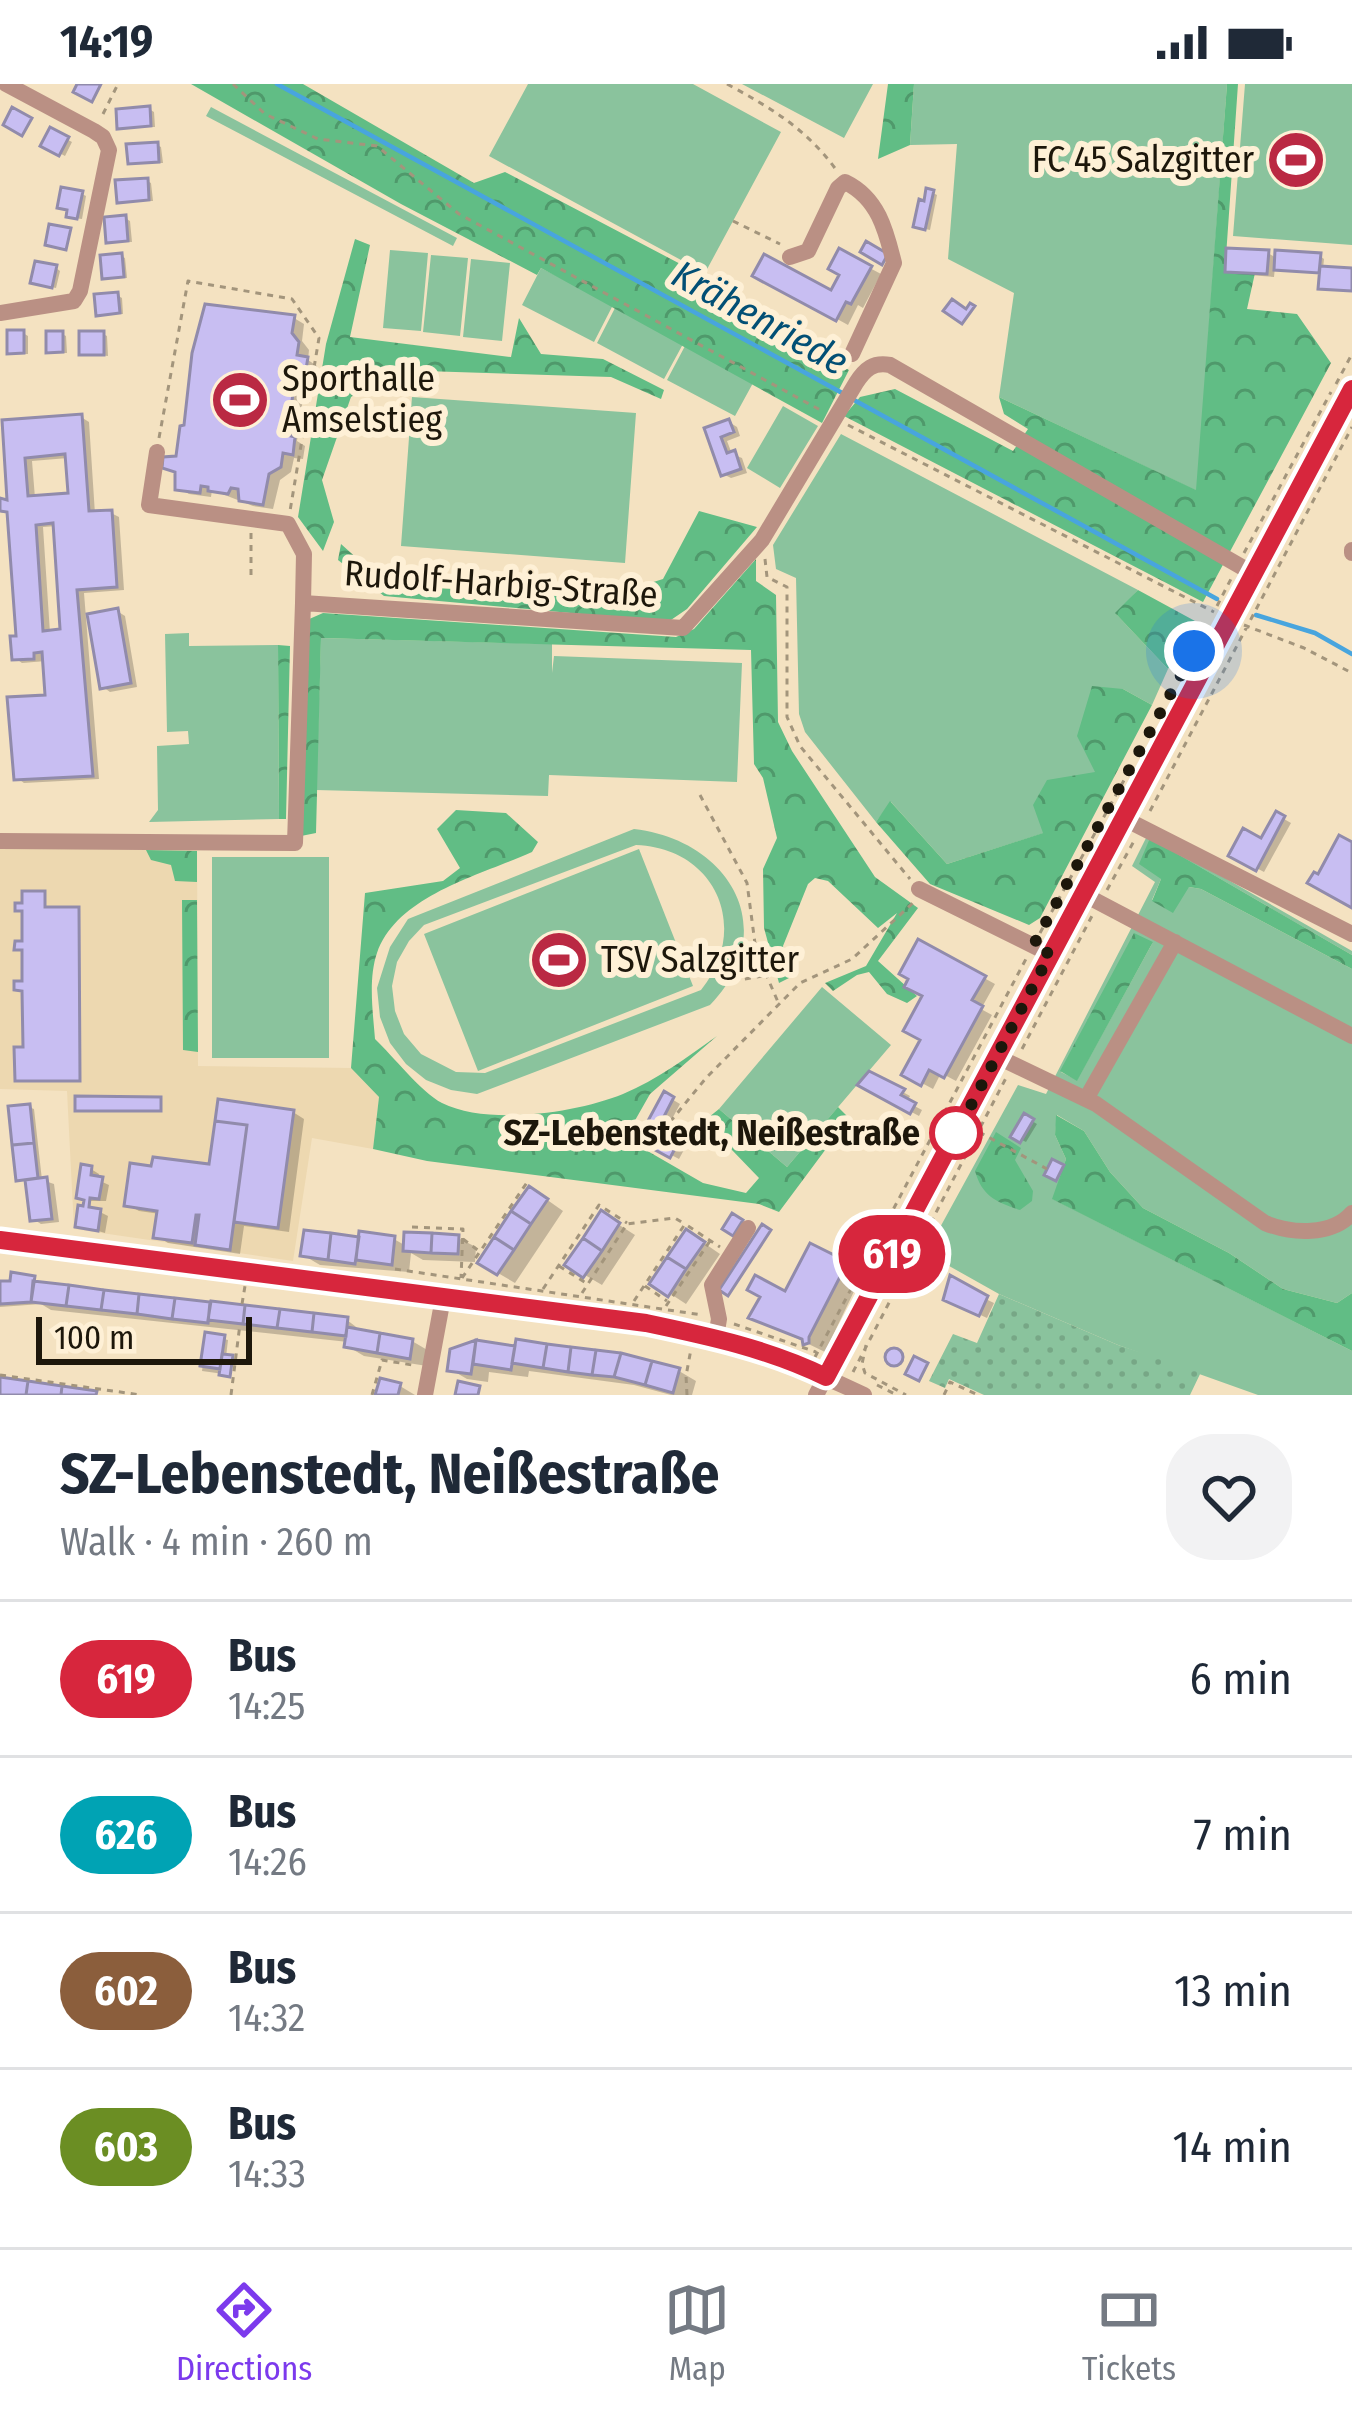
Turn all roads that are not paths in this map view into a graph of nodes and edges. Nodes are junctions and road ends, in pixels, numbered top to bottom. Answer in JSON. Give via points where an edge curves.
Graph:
{"nodes":[{"id":1,"x":6,"y":84,"type":"edge"},
{"id":2,"x":795,"y":256,"type":"road end"},
{"id":3,"x":0,"y":313,"type":"edge"},
{"id":4,"x":852,"y":354,"type":"dead end"},
{"id":5,"x":1352,"y":389,"type":"edge"},
{"id":6,"x":1347,"y":411,"type":"edge"},
{"id":7,"x":157,"y":452,"type":"road end"},
{"id":8,"x":1246,"y":569,"type":"junction"},
{"id":9,"x":303,"y":603,"type":"junction"},
{"id":10,"x":1123,"y":818,"type":"junction"},
{"id":11,"x":0,"y":841,"type":"edge"},
{"id":12,"x":922,"y":891,"type":"road end"},
{"id":13,"x":1091,"y":898,"type":"junction"},
{"id":14,"x":1352,"y":934,"type":"edge"},
{"id":15,"x":1175,"y":942,"type":"junction"},
{"id":16,"x":1041,"y":950,"type":"junction"},
{"id":17,"x":1352,"y":1036,"type":"edge"},
{"id":18,"x":1005,"y":1060,"type":"junction"},
{"id":19,"x":1086,"y":1099,"type":"junction"},
{"id":20,"x":1352,"y":1213,"type":"edge"},
{"id":21,"x":748,"y":1228,"type":"dead end"},
{"id":22,"x":0,"y":1240,"type":"edge"},
{"id":23,"x":443,"y":1298,"type":"junction"},
{"id":24,"x":716,"y":1337,"type":"junction"},
{"id":25,"x":826,"y":1377,"type":"junction"},
{"id":26,"x":425,"y":1395,"type":"edge"},
{"id":27,"x":816,"y":1395,"type":"edge"},
{"id":28,"x":864,"y":1395,"type":"edge"}],
"edges":[{"from":1,"to":3,"type":"street","via":[[103,136],[109,149],[74,301]]},
{"from":2,"to":4,"type":"street","via":[[808,250],[845,182],[881,215],[894,263]]},
{"from":5,"to":6,"type":"street"},
{"from":6,"to":8,"type":"street"},
{"from":7,"to":9,"type":"street","via":[[149,505],[288,524],[304,554]]},
{"from":8,"to":9,"type":"street","name":"Rudolf-Harbig-Straße","via":[[890,365],[871,366],[856,383],[762,540],[675,630]]},
{"from":8,"to":10,"type":"street","via":[[1230,619]]},
{"from":9,"to":11,"type":"street","name":"Rudolf-Harbig-Straße","via":[[296,843]]},
{"from":10,"to":13,"type":"street"},
{"from":10,"to":14,"type":"street"},
{"from":12,"to":16,"type":"street"},
{"from":13,"to":15,"type":"street"},
{"from":13,"to":16,"type":"street"},
{"from":15,"to":17,"type":"street"},
{"from":15,"to":19,"type":"street"},
{"from":16,"to":18,"type":"street"},
{"from":18,"to":19,"type":"street"},
{"from":18,"to":25,"type":"street"},
{"from":19,"to":20,"type":"street","via":[[1265,1223],[1320,1230]]},
{"from":21,"to":24,"type":"street","via":[[712,1285]]},
{"from":22,"to":23,"type":"street"},
{"from":23,"to":24,"type":"street"},
{"from":23,"to":26,"type":"street"},
{"from":24,"to":25,"type":"street"},
{"from":25,"to":27,"type":"street"},
{"from":25,"to":28,"type":"street"}]}
